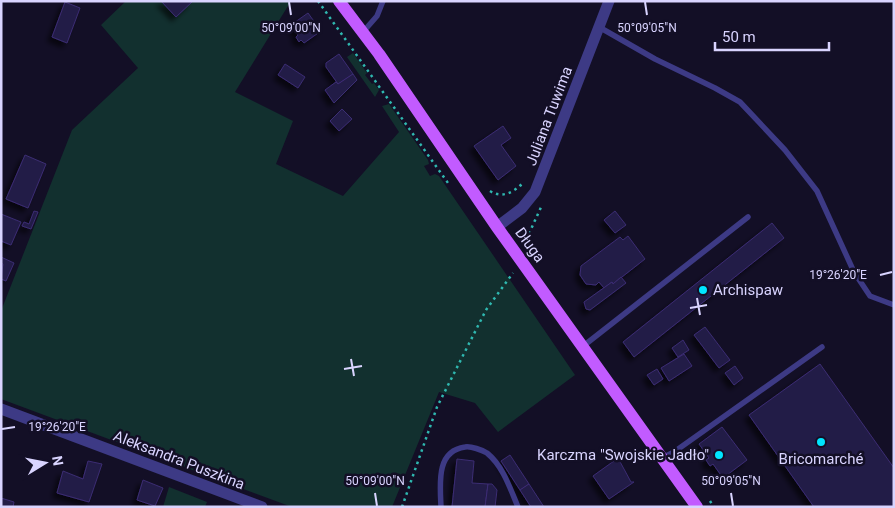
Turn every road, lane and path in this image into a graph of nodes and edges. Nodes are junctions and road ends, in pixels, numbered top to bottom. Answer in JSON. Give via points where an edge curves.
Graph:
{"nodes":[{"id":1,"x":339,"y":1,"type":"edge"},
{"id":2,"x":383,"y":1,"type":"edge"},
{"id":3,"x":609,"y":1,"type":"edge"},
{"id":4,"x":599,"y":27,"type":"junction"},
{"id":5,"x":363,"y":32,"type":"junction"},
{"id":6,"x":526,"y":178,"type":"dead end"},
{"id":7,"x":486,"y":187,"type":"dead end"},
{"id":8,"x":544,"y":200,"type":"dead end"},
{"id":9,"x":748,"y":216,"type":"dead end"},
{"id":10,"x":497,"y":227,"type":"junction"},
{"id":11,"x":532,"y":251,"type":"dead end"},
{"id":12,"x":513,"y":273,"type":"dead end"},
{"id":13,"x":894,"y":305,"type":"edge"},
{"id":14,"x":582,"y":347,"type":"junction"},
{"id":15,"x":822,"y":347,"type":"dead end"},
{"id":16,"x":1,"y":409,"type":"edge"},
{"id":17,"x":662,"y":458,"type":"junction"},
{"id":18,"x":708,"y":499,"type":"dead end"},
{"id":19,"x":262,"y":507,"type":"edge"},
{"id":20,"x":402,"y":507,"type":"edge"},
{"id":21,"x":441,"y":507,"type":"edge"},
{"id":22,"x":518,"y":507,"type":"edge"},
{"id":23,"x":697,"y":507,"type":"edge"},
{"id":24,"x":714,"y":507,"type":"edge"}],
"edges":[{"from":1,"to":5,"type":"main road","name":"Długa"},
{"from":2,"to":5,"type":"lane","via":[[377,16]]},
{"from":3,"to":4,"type":"street","name":"Juliana Tuwima"},
{"from":4,"to":10,"type":"street","name":"Juliana Tuwima","via":[[535,192],[522,208]]},
{"from":4,"to":13,"type":"lane","via":[[740,102],[785,150],[817,191],[854,272],[870,296]]},
{"from":5,"to":10,"type":"main road","name":"Długa"},
{"from":6,"to":7,"type":"path","via":[[513,192],[496,194]]},
{"from":8,"to":11,"type":"path","via":[[528,238]]},
{"from":9,"to":14,"type":"lane"},
{"from":10,"to":14,"type":"main road","name":"Długa"},
{"from":12,"to":20,"type":"path","via":[[486,310],[437,407]]},
{"from":14,"to":17,"type":"main road","name":"Długa"},
{"from":15,"to":17,"type":"lane"},
{"from":16,"to":19,"type":"street","name":"Aleksandra Puszkina"},
{"from":17,"to":23,"type":"main road","name":"Długa"},
{"from":18,"to":24,"type":"path"},
{"from":21,"to":22,"type":"lane","via":[[440,482],[445,457],[456,448],[469,446],[487,453],[504,474]]}]}
